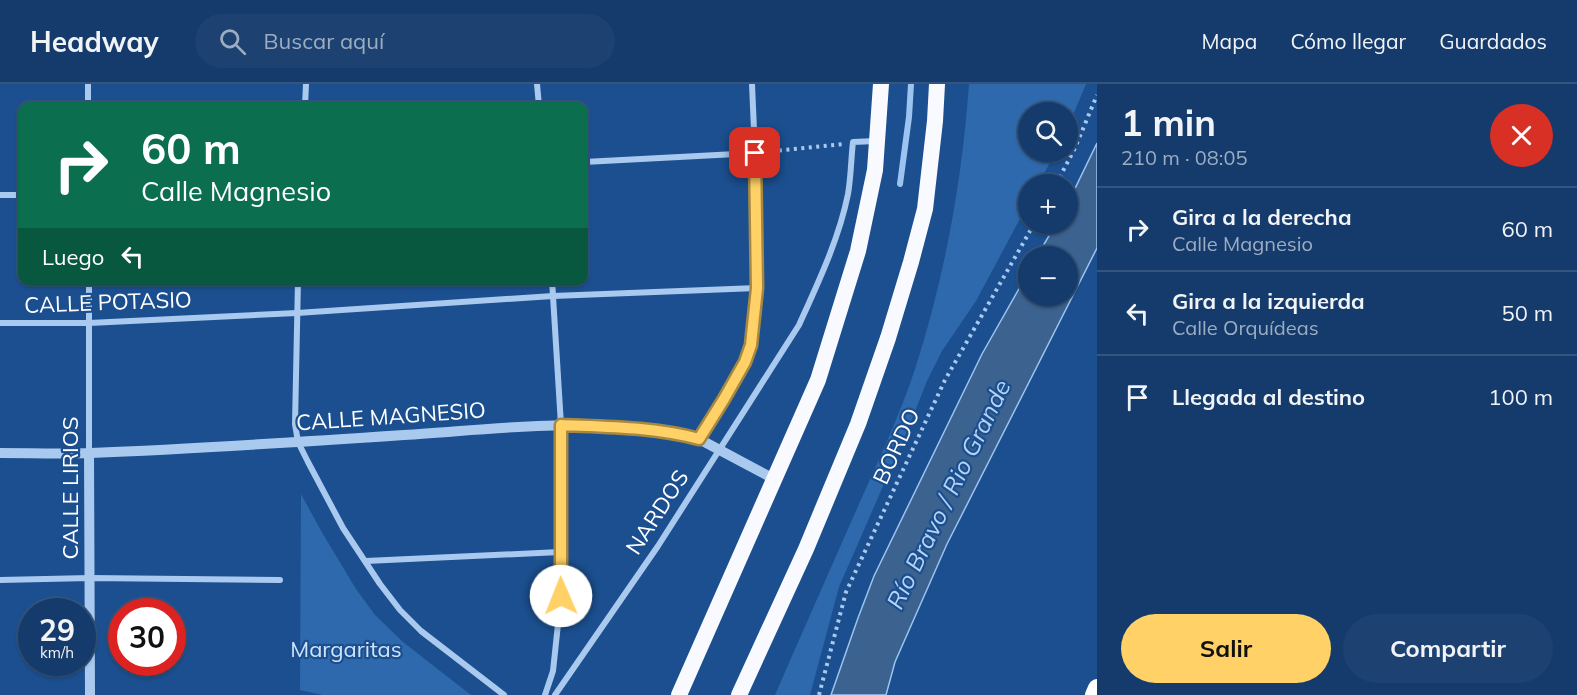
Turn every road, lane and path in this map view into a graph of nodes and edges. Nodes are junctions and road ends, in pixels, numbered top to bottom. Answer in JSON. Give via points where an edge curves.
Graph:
{"nodes":[{"id":1,"x":88,"y":84,"type":"edge"},
{"id":2,"x":306,"y":84,"type":"edge"},
{"id":3,"x":537,"y":84,"type":"edge"},
{"id":4,"x":752,"y":84,"type":"edge"},
{"id":5,"x":881,"y":84,"type":"edge"},
{"id":6,"x":937,"y":84,"type":"edge"},
{"id":7,"x":1097,"y":95,"type":"edge"},
{"id":8,"x":88,"y":102,"type":"edge"},
{"id":9,"x":305,"y":102,"type":"edge"},
{"id":10,"x":539,"y":102,"type":"edge"},
{"id":11,"x":876,"y":141,"type":"junction"},
{"id":12,"x":853,"y":142,"type":"junction"},
{"id":13,"x":755,"y":153,"type":"junction"},
{"id":14,"x":588,"y":162,"type":"edge"},
{"id":15,"x":1061,"y":174,"type":"edge"},
{"id":16,"x":0,"y":195,"type":"edge"},
{"id":17,"x":18,"y":195,"type":"edge"},
{"id":18,"x":1028,"y":234,"type":"edge"},
{"id":19,"x":89,"y":285,"type":"edge"},
{"id":20,"x":298,"y":285,"type":"edge"},
{"id":21,"x":552,"y":285,"type":"edge"},
{"id":22,"x":757,"y":288,"type":"junction"},
{"id":23,"x":553,"y":296,"type":"junction"},
{"id":24,"x":297,"y":313,"type":"junction"},
{"id":25,"x":0,"y":323,"type":"edge"},
{"id":26,"x":89,"y":323,"type":"junction"},
{"id":27,"x":561,"y":425,"type":"junction"},
{"id":28,"x":699,"y":439,"type":"junction"},
{"id":29,"x":298,"y":442,"type":"junction"},
{"id":30,"x":719,"y":450,"type":"junction"},
{"id":31,"x":0,"y":453,"type":"edge"},
{"id":32,"x":89,"y":453,"type":"junction"},
{"id":33,"x":774,"y":479,"type":"junction"},
{"id":34,"x":560,"y":552,"type":"junction"},
{"id":35,"x":366,"y":561,"type":"junction"},
{"id":36,"x":90,"y":578,"type":"junction"},
{"id":37,"x":0,"y":580,"type":"edge"},
{"id":38,"x":280,"y":580,"type":"dead end"},
{"id":39,"x":1097,"y":688,"type":"edge"},
{"id":40,"x":90,"y":695,"type":"edge"},
{"id":41,"x":504,"y":695,"type":"edge"},
{"id":42,"x":545,"y":695,"type":"edge"},
{"id":43,"x":555,"y":695,"type":"edge"},
{"id":44,"x":679,"y":695,"type":"edge"},
{"id":45,"x":739,"y":695,"type":"edge"},
{"id":46,"x":819,"y":695,"type":"edge"},
{"id":47,"x":1094,"y":695,"type":"edge"}],
"edges":[{"from":1,"to":8,"type":"street"},
{"from":2,"to":9,"type":"street"},
{"from":3,"to":10,"type":"street"},
{"from":4,"to":13,"type":"street"},
{"from":5,"to":11,"type":"highway"},
{"from":6,"to":45,"type":"highway","via":[[925,209],[888,338],[841,466]]},
{"from":7,"to":15,"type":"path"},
{"from":11,"to":12,"type":"street"},
{"from":11,"to":33,"type":"highway","via":[[875,170],[858,251],[818,380]]},
{"from":12,"to":13,"type":"path"},
{"from":12,"to":30,"type":"street","name":"NARDOS","via":[[848,193],[814,293],[799,325]]},
{"from":13,"to":14,"type":"street"},
{"from":13,"to":22,"type":"street"},
{"from":16,"to":17,"type":"street"},
{"from":18,"to":46,"type":"path","name":"BORDO","via":[[945,380],[846,592]]},
{"from":19,"to":26,"type":"street","name":"CALLE LIRIOS"},
{"from":20,"to":24,"type":"street"},
{"from":21,"to":23,"type":"street"},
{"from":22,"to":23,"type":"street","name":"CALLE POTASIO"},
{"from":22,"to":28,"type":"street","via":[[751,345],[745,362]]},
{"from":23,"to":24,"type":"street","name":"CALLE POTASIO"},
{"from":23,"to":27,"type":"street"},
{"from":24,"to":26,"type":"street","name":"CALLE POTASIO"},
{"from":24,"to":29,"type":"street"},
{"from":25,"to":26,"type":"street","name":"CALLE POTASIO"},
{"from":26,"to":32,"type":"street","name":"CALLE LIRIOS"},
{"from":27,"to":28,"type":"street","name":"CALLE MAGNESIO","via":[[661,431]]},
{"from":27,"to":29,"type":"street","name":"CALLE MAGNESIO"},
{"from":27,"to":34,"type":"street"},
{"from":28,"to":30,"type":"street","name":"CALLE MAGNESIO"},
{"from":29,"to":32,"type":"street","name":"CALLE MAGNESIO"},
{"from":29,"to":35,"type":"street","via":[[343,528]]},
{"from":30,"to":33,"type":"street","name":"CALLE MAGNESIO"},
{"from":30,"to":43,"type":"street","name":"NARDOS"},
{"from":31,"to":32,"type":"street","name":"CALLE MAGNESIO"},
{"from":32,"to":36,"type":"street","name":"CALLE LIRIOS"},
{"from":33,"to":44,"type":"highway"},
{"from":34,"to":35,"type":"street"},
{"from":34,"to":42,"type":"street","via":[[557,640]]},
{"from":35,"to":41,"type":"street","via":[[400,610],[421,631]]},
{"from":36,"to":37,"type":"street"},
{"from":36,"to":38,"type":"street"},
{"from":36,"to":40,"type":"street","name":"CALLE LIRIOS"},
{"from":39,"to":47,"type":"highway"}]}
